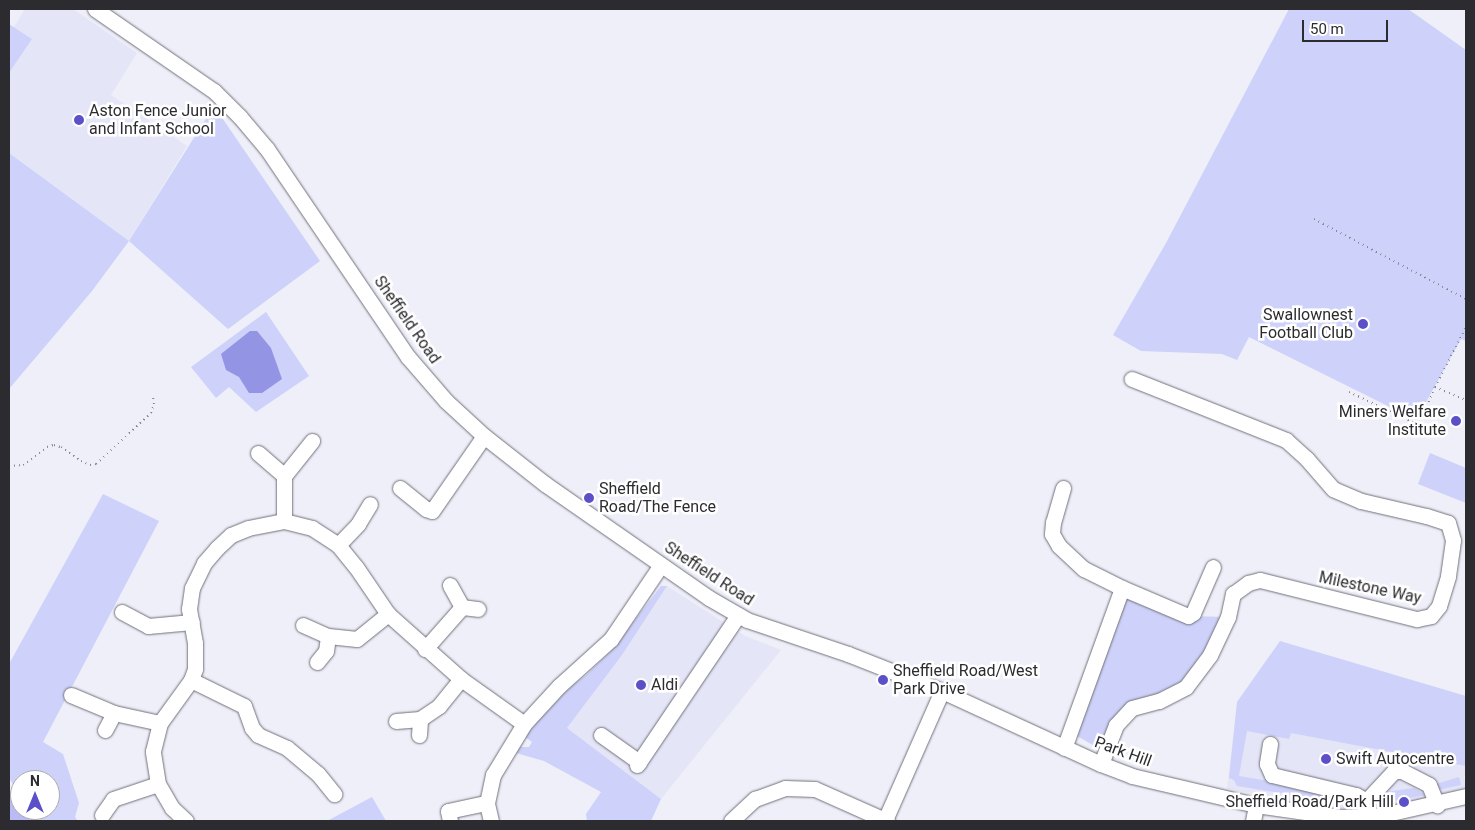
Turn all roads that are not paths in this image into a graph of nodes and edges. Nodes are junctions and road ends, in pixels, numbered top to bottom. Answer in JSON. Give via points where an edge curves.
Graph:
{"nodes":[{"id":1,"x":95,"y":9,"type":"edge"},
{"id":2,"x":1132,"y":379,"type":"dead end"},
{"id":3,"x":484,"y":436,"type":"junction"},
{"id":4,"x":312,"y":441,"type":"dead end"},
{"id":5,"x":258,"y":454,"type":"dead end"},
{"id":6,"x":284,"y":476,"type":"junction"},
{"id":7,"x":400,"y":488,"type":"dead end"},
{"id":8,"x":1063,"y":488,"type":"dead end"},
{"id":9,"x":370,"y":504,"type":"dead end"},
{"id":10,"x":284,"y":521,"type":"junction"},
{"id":11,"x":338,"y":545,"type":"junction"},
{"id":12,"x":661,"y":565,"type":"junction"},
{"id":13,"x":1213,"y":567,"type":"dead end"},
{"id":14,"x":450,"y":584,"type":"dead end"},
{"id":15,"x":1122,"y":588,"type":"junction"},
{"id":16,"x":462,"y":607,"type":"junction"},
{"id":17,"x":478,"y":609,"type":"dead end"},
{"id":18,"x":122,"y":612,"type":"dead end"},
{"id":19,"x":388,"y":614,"type":"junction"},
{"id":20,"x":738,"y":615,"type":"junction"},
{"id":21,"x":192,"y":622,"type":"junction"},
{"id":22,"x":303,"y":625,"type":"dead end"},
{"id":23,"x":786,"y":635,"type":"joint"},
{"id":24,"x":328,"y":636,"type":"junction"},
{"id":25,"x":425,"y":649,"type":"junction"},
{"id":26,"x":317,"y":662,"type":"dead end"},
{"id":27,"x":461,"y":679,"type":"junction"},
{"id":28,"x":192,"y":680,"type":"junction"},
{"id":29,"x":942,"y":691,"type":"junction"},
{"id":30,"x":70,"y":695,"type":"dead end"},
{"id":31,"x":114,"y":712,"type":"junction"},
{"id":32,"x":420,"y":719,"type":"junction"},
{"id":33,"x":396,"y":721,"type":"dead end"},
{"id":34,"x":160,"y":723,"type":"junction"},
{"id":35,"x":524,"y":724,"type":"junction"},
{"id":36,"x":105,"y":730,"type":"dead end"},
{"id":37,"x":419,"y":735,"type":"dead end"},
{"id":38,"x":601,"y":735,"type":"dead end"},
{"id":39,"x":1270,"y":744,"type":"dead end"},
{"id":40,"x":1064,"y":748,"type":"junction"},
{"id":41,"x":1102,"y":764,"type":"junction"},
{"id":42,"x":158,"y":784,"type":"junction"},
{"id":43,"x":334,"y":794,"type":"dead end"},
{"id":44,"x":1466,"y":796,"type":"edge"},
{"id":45,"x":1366,"y":801,"type":"junction"},
{"id":46,"x":9,"y":802,"type":"edge"},
{"id":47,"x":487,"y":803,"type":"junction"},
{"id":48,"x":1256,"y":804,"type":"junction"},
{"id":49,"x":1437,"y":805,"type":"junction"},
{"id":50,"x":102,"y":815,"type":"dead end"},
{"id":51,"x":1374,"y":818,"type":"edge"},
{"id":52,"x":22,"y":821,"type":"edge"},
{"id":53,"x":186,"y":821,"type":"edge"},
{"id":54,"x":450,"y":821,"type":"edge"},
{"id":55,"x":491,"y":821,"type":"edge"},
{"id":56,"x":731,"y":821,"type":"edge"},
{"id":57,"x":886,"y":821,"type":"edge"},
{"id":58,"x":1253,"y":821,"type":"edge"}],
"edges":[{"from":1,"to":3,"type":"street","name":"Sheffield Road","via":[[214,91],[240,116],[267,149],[408,357],[446,401]]},
{"from":2,"to":41,"type":"street","name":"Milestone Way","via":[[1286,440],[1333,489],[1361,501],[1448,523],[1453,540],[1448,576],[1439,606],[1431,616],[1417,619],[1260,580],[1248,583],[1233,594],[1228,617],[1210,655],[1186,687],[1159,701],[1132,708],[1116,724]]},
{"from":3,"to":7,"type":"street","via":[[432,512]]},
{"from":3,"to":12,"type":"street","name":"Sheffield Road","via":[[545,484]]},
{"from":4,"to":6,"type":"street"},
{"from":5,"to":6,"type":"street"},
{"from":6,"to":10,"type":"street"},
{"from":8,"to":15,"type":"street","via":[[1052,534],[1059,546],[1084,569]]},
{"from":9,"to":11,"type":"street","via":[[358,524]]},
{"from":10,"to":11,"type":"street","via":[[312,528]]},
{"from":10,"to":21,"type":"street","via":[[248,528],[217,548],[204,563],[192,588],[189,609]]},
{"from":11,"to":19,"type":"street"},
{"from":12,"to":20,"type":"street","name":"Sheffield Road"},
{"from":12,"to":35,"type":"street","via":[[611,639],[559,686]]},
{"from":13,"to":15,"type":"street","via":[[1193,613],[1188,616]]},
{"from":14,"to":16,"type":"street"},
{"from":15,"to":40,"type":"street"},
{"from":16,"to":17,"type":"street"},
{"from":16,"to":25,"type":"street"},
{"from":18,"to":21,"type":"street","via":[[148,626]]},
{"from":19,"to":24,"type":"street","via":[[357,639]]},
{"from":19,"to":25,"type":"street"},
{"from":20,"to":23,"type":"street","name":"Sheffield Road"},
{"from":20,"to":38,"type":"street","via":[[638,763]]},
{"from":21,"to":28,"type":"street","via":[[196,658]]},
{"from":22,"to":24,"type":"street"},
{"from":23,"to":29,"type":"street","name":"Park Hill","via":[[848,654]]},
{"from":24,"to":26,"type":"street","via":[[326,651]]},
{"from":25,"to":27,"type":"street"},
{"from":27,"to":32,"type":"street","via":[[439,706]]},
{"from":27,"to":35,"type":"street"},
{"from":28,"to":34,"type":"street"},
{"from":28,"to":43,"type":"street","via":[[244,706],[258,735],[287,748],[318,774]]},
{"from":29,"to":40,"type":"street","name":"Park Hill"},
{"from":29,"to":57,"type":"street"},
{"from":30,"to":31,"type":"street"},
{"from":31,"to":34,"type":"street"},
{"from":31,"to":36,"type":"street"},
{"from":32,"to":33,"type":"street"},
{"from":32,"to":37,"type":"street"},
{"from":34,"to":42,"type":"street","via":[[153,751]]},
{"from":35,"to":47,"type":"street","via":[[493,775]]},
{"from":39,"to":45,"type":"street","via":[[1267,764],[1272,775],[1356,794]]},
{"from":40,"to":41,"type":"street","name":"Park Hill"},
{"from":41,"to":48,"type":"street","name":"Park Hill","via":[[1140,778]]},
{"from":42,"to":50,"type":"street","via":[[113,799]]},
{"from":42,"to":53,"type":"street","via":[[172,808]]},
{"from":44,"to":49,"type":"street","name":"Park Hill"},
{"from":45,"to":49,"type":"street","via":[[1394,771],[1402,771],[1429,785]]},
{"from":45,"to":51,"type":"street"},
{"from":46,"to":52,"type":"main road"},
{"from":47,"to":54,"type":"street","via":[[448,811]]},
{"from":47,"to":55,"type":"street"},
{"from":48,"to":51,"type":"street","name":"Park Hill","via":[[1314,814]]},
{"from":48,"to":58,"type":"street"},
{"from":49,"to":51,"type":"street","name":"Park Hill"},
{"from":56,"to":57,"type":"street","via":[[755,799],[785,788],[815,789]]}]}
